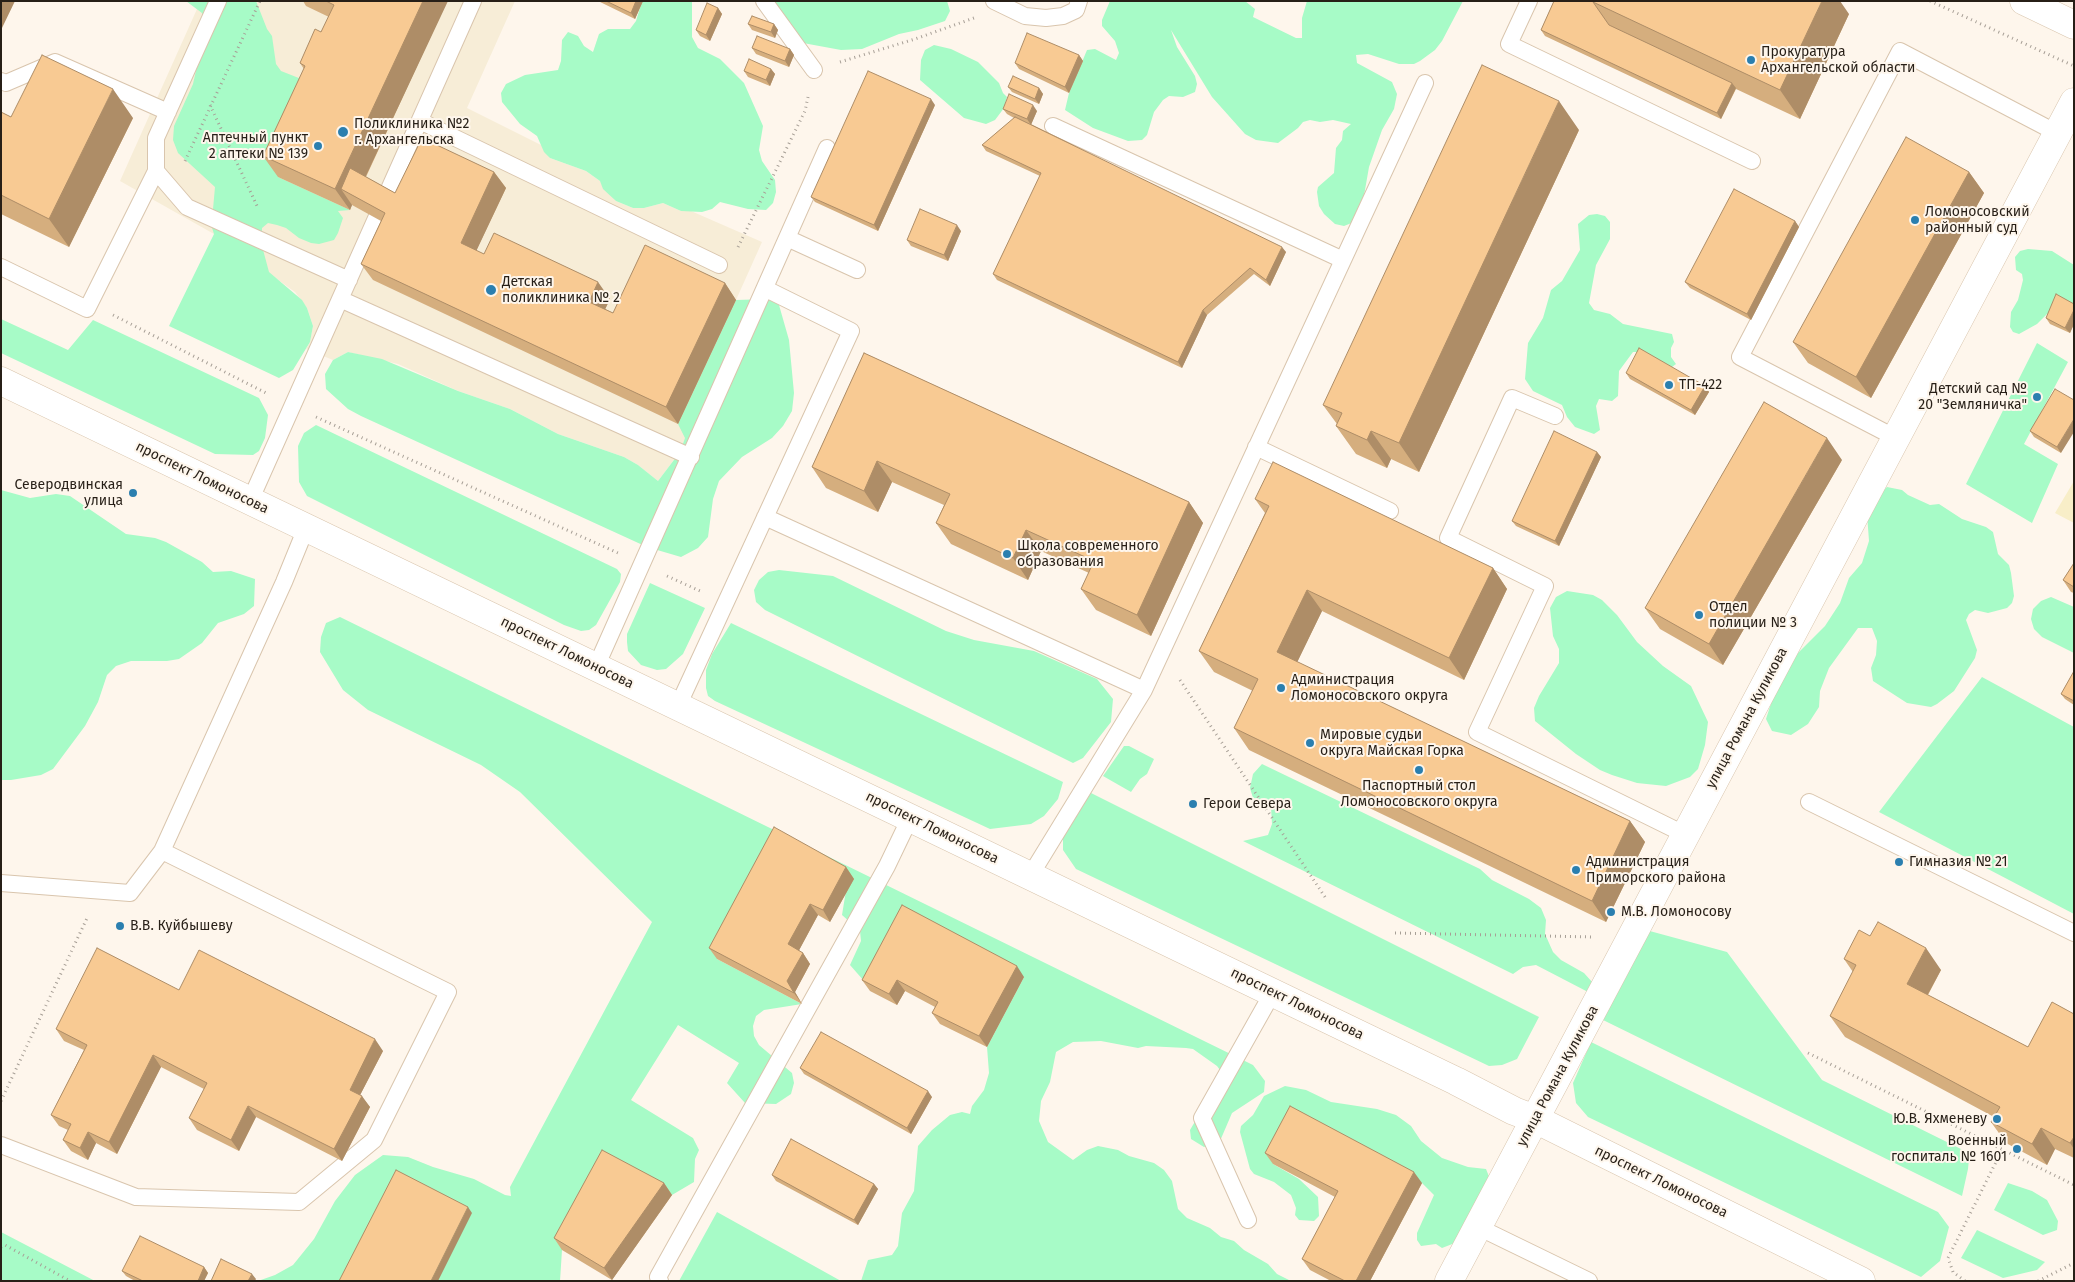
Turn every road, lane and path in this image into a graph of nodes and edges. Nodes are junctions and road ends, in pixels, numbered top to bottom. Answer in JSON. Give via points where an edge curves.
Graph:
{"nodes":[{"id":1,"x":218,"y":1,"type":"edge"},
{"id":2,"x":260,"y":1,"type":"edge"},
{"id":3,"x":473,"y":1,"type":"edge"},
{"id":4,"x":764,"y":1,"type":"edge"},
{"id":5,"x":1079,"y":1,"type":"edge"},
{"id":6,"x":1530,"y":1,"type":"edge"},
{"id":7,"x":1930,"y":1,"type":"edge"},
{"id":8,"x":2024,"y":1,"type":"edge"},
{"id":9,"x":999,"y":4,"type":"edge"},
{"id":10,"x":2074,"y":25,"type":"edge"},
{"id":11,"x":2074,"y":66,"type":"edge"},
{"id":12,"x":814,"y":70,"type":"junction"},
{"id":13,"x":1,"y":81,"type":"edge"},
{"id":14,"x":1425,"y":83,"type":"dead end"},
{"id":15,"x":2074,"y":102,"type":"edge"},
{"id":16,"x":210,"y":105,"type":"junction"},
{"id":17,"x":168,"y":112,"type":"junction"},
{"id":18,"x":420,"y":121,"type":"junction"},
{"id":19,"x":1053,"y":126,"type":"dead end"},
{"id":20,"x":2057,"y":133,"type":"junction"},
{"id":21,"x":828,"y":148,"type":"dead end"},
{"id":22,"x":1752,"y":162,"type":"dead end"},
{"id":23,"x":156,"y":171,"type":"junction"},
{"id":24,"x":172,"y":189,"type":"junction"},
{"id":25,"x":787,"y":238,"type":"junction"},
{"id":26,"x":276,"y":248,"type":"junction"},
{"id":27,"x":1343,"y":260,"type":"junction"},
{"id":28,"x":719,"y":265,"type":"joint"},
{"id":29,"x":1,"y":267,"type":"edge"},
{"id":30,"x":857,"y":270,"type":"dead end"},
{"id":31,"x":349,"y":280,"type":"junction"},
{"id":32,"x":98,"y":284,"type":"junction"},
{"id":33,"x":766,"y":288,"type":"junction"},
{"id":34,"x":340,"y":300,"type":"junction"},
{"id":35,"x":1,"y":381,"type":"edge"},
{"id":36,"x":292,"y":406,"type":"junction"},
{"id":37,"x":1555,"y":416,"type":"dead end"},
{"id":38,"x":1896,"y":438,"type":"junction"},
{"id":39,"x":1256,"y":447,"type":"junction"},
{"id":40,"x":691,"y":456,"type":"junction"},
{"id":41,"x":250,"y":501,"type":"junction"},
{"id":42,"x":1390,"y":511,"type":"dead end"},
{"id":43,"x":765,"y":516,"type":"junction"},
{"id":44,"x":306,"y":528,"type":"junction"},
{"id":45,"x":642,"y":564,"type":"junction"},
{"id":46,"x":726,"y":603,"type":"junction"},
{"id":47,"x":1162,"y":653,"type":"junction"},
{"id":48,"x":596,"y":667,"type":"junction"},
{"id":49,"x":1144,"y":690,"type":"junction"},
{"id":50,"x":678,"y":706,"type":"junction"},
{"id":51,"x":1809,"y":802,"type":"dead end"},
{"id":52,"x":910,"y":818,"type":"junction"},
{"id":53,"x":1686,"y":835,"type":"junction"},
{"id":54,"x":162,"y":851,"type":"junction"},
{"id":55,"x":1030,"y":876,"type":"junction"},
{"id":56,"x":1,"y":883,"type":"edge"},
{"id":57,"x":100,"y":890,"type":"junction"},
{"id":58,"x":1327,"y":900,"type":"dead end"},
{"id":59,"x":1395,"y":933,"type":"dead end"},
{"id":60,"x":2074,"y":933,"type":"edge"},
{"id":61,"x":1629,"y":938,"type":"junction"},
{"id":62,"x":1273,"y":992,"type":"junction"},
{"id":63,"x":1808,"y":1053,"type":"dead end"},
{"id":64,"x":1,"y":1101,"type":"edge"},
{"id":65,"x":1535,"y":1119,"type":"junction"},
{"id":66,"x":1,"y":1145,"type":"edge"},
{"id":67,"x":2002,"y":1150,"type":"junction"},
{"id":68,"x":2074,"y":1185,"type":"edge"},
{"id":69,"x":1248,"y":1220,"type":"dead end"},
{"id":70,"x":1478,"y":1227,"type":"junction"},
{"id":71,"x":1,"y":1247,"type":"edge"},
{"id":72,"x":2072,"y":1264,"type":"dead end"},
{"id":73,"x":70,"y":1281,"type":"edge"},
{"id":74,"x":660,"y":1281,"type":"edge"},
{"id":75,"x":1449,"y":1281,"type":"edge"},
{"id":76,"x":1589,"y":1281,"type":"edge"},
{"id":77,"x":1861,"y":1281,"type":"edge"},
{"id":78,"x":1965,"y":1281,"type":"edge"},
{"id":79,"x":2038,"y":1281,"type":"edge"}],
"edges":[{"from":1,"to":17,"type":"lane"},
{"from":2,"to":16,"type":"path"},
{"from":3,"to":18,"type":"lane"},
{"from":4,"to":12,"type":"lane"},
{"from":5,"to":9,"type":"lane","via":[[1076,10],[1046,18],[1025,16]]},
{"from":6,"to":22,"type":"lane","via":[[1509,44]]},
{"from":7,"to":11,"type":"path"},
{"from":8,"to":10,"type":"main road"},
{"from":9,"to":12,"type":"path","via":[[915,39]]},
{"from":12,"to":28,"type":"path","via":[[805,111],[735,252]]},
{"from":13,"to":17,"type":"lane","via":[[6,83],[55,62]]},
{"from":14,"to":27,"type":"lane"},
{"from":15,"to":20,"type":"main road","name":"улица Романа Куликова"},
{"from":16,"to":24,"type":"path"},
{"from":16,"to":26,"type":"path"},
{"from":17,"to":23,"type":"lane","via":[[156,138]]},
{"from":18,"to":28,"type":"lane"},
{"from":18,"to":31,"type":"lane"},
{"from":19,"to":27,"type":"lane"},
{"from":20,"to":38,"type":"main road","name":"улица Романа Куликова"},
{"from":20,"to":38,"type":"lane","via":[[1900,51],[1740,357]]},
{"from":21,"to":25,"type":"lane"},
{"from":23,"to":24,"type":"lane"},
{"from":23,"to":32,"type":"lane"},
{"from":24,"to":26,"type":"lane","via":[[187,207]]},
{"from":25,"to":30,"type":"lane"},
{"from":25,"to":33,"type":"lane"},
{"from":26,"to":31,"type":"lane"},
{"from":27,"to":39,"type":"lane"},
{"from":29,"to":32,"type":"lane","via":[[87,309]]},
{"from":31,"to":34,"type":"lane"},
{"from":32,"to":36,"type":"path","via":[[107,312]]},
{"from":33,"to":40,"type":"lane"},
{"from":33,"to":43,"type":"lane","via":[[851,330]]},
{"from":34,"to":36,"type":"lane"},
{"from":34,"to":40,"type":"lane"},
{"from":35,"to":41,"type":"main road","name":"проспект Ломоносова"},
{"from":36,"to":41,"type":"lane"},
{"from":36,"to":45,"type":"path"},
{"from":37,"to":53,"type":"lane","via":[[1512,398],[1448,538],[1545,586],[1477,732]]},
{"from":38,"to":53,"type":"main road","name":"улица Романа Куликова"},
{"from":39,"to":42,"type":"lane"},
{"from":39,"to":47,"type":"lane"},
{"from":40,"to":45,"type":"lane"},
{"from":41,"to":44,"type":"main road","name":"проспект Ломоносова"},
{"from":43,"to":46,"type":"lane"},
{"from":43,"to":49,"type":"lane"},
{"from":44,"to":48,"type":"main road","name":"проспект Ломоносова"},
{"from":44,"to":54,"type":"lane"},
{"from":45,"to":46,"type":"path"},
{"from":45,"to":48,"type":"lane"},
{"from":46,"to":50,"type":"lane"},
{"from":47,"to":49,"type":"lane"},
{"from":47,"to":58,"type":"path"},
{"from":48,"to":50,"type":"main road","name":"проспект Ломоносова"},
{"from":49,"to":55,"type":"lane"},
{"from":50,"to":52,"type":"main road","name":"проспект Ломоносова"},
{"from":51,"to":60,"type":"lane"},
{"from":52,"to":55,"type":"main road","name":"проспект Ломоносова"},
{"from":52,"to":74,"type":"lane","via":[[887,866],[658,1277]]},
{"from":53,"to":61,"type":"main road","name":"улица Романа Куликова"},
{"from":54,"to":57,"type":"lane","via":[[130,893]]},
{"from":54,"to":66,"type":"lane","via":[[448,992],[374,1140],[299,1202],[136,1197]]},
{"from":55,"to":62,"type":"main road","name":"проспект Ломоносова"},
{"from":56,"to":57,"type":"lane"},
{"from":57,"to":64,"type":"path"},
{"from":59,"to":61,"type":"path"},
{"from":61,"to":65,"type":"main road","name":"улица Романа Куликова"},
{"from":62,"to":65,"type":"main road","name":"проспект Ломоносова"},
{"from":62,"to":69,"type":"lane","via":[[1202,1118]]},
{"from":63,"to":67,"type":"path"},
{"from":65,"to":70,"type":"main road","name":"улица Романа Куликова"},
{"from":65,"to":77,"type":"main road","name":"проспект Ломоносова"},
{"from":67,"to":68,"type":"path"},
{"from":67,"to":78,"type":"path","via":[[1948,1258],[1953,1272]]},
{"from":70,"to":75,"type":"main road","name":"улица Романа Куликова"},
{"from":70,"to":76,"type":"lane"},
{"from":71,"to":73,"type":"path","via":[[5,1245]]},
{"from":72,"to":79,"type":"path"}]}
